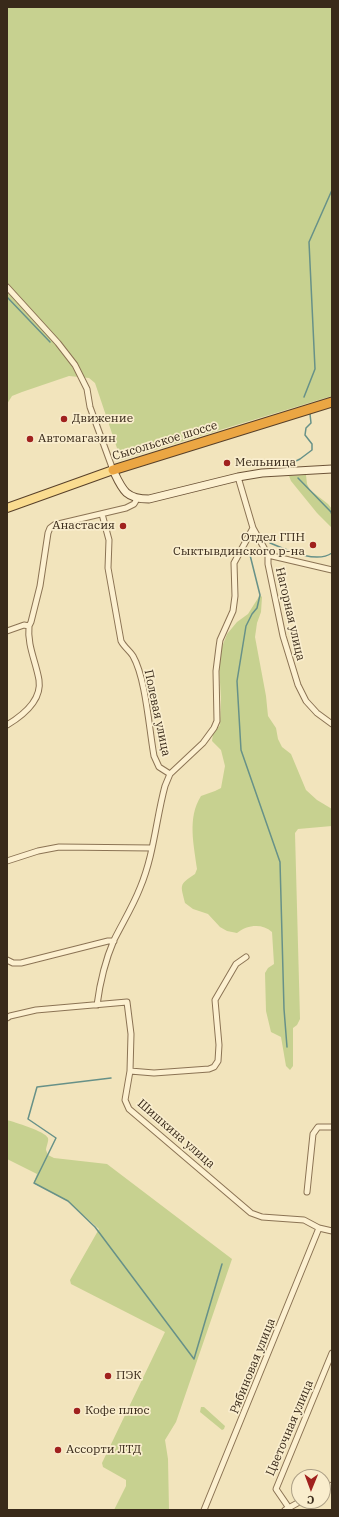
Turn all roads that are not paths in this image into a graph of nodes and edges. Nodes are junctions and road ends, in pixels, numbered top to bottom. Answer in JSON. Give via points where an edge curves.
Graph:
{"nodes":[{"id":1,"x":7,"y":287,"type":"edge"},
{"id":2,"x":332,"y":402,"type":"edge"},
{"id":3,"x":332,"y":469,"type":"edge"},
{"id":4,"x":113,"y":470,"type":"junction"},
{"id":5,"x":238,"y":477,"type":"junction"},
{"id":6,"x":137,"y":499,"type":"junction"},
{"id":7,"x":7,"y":508,"type":"edge"},
{"id":8,"x":102,"y":514,"type":"junction"},
{"id":9,"x":253,"y":528,"type":"junction"},
{"id":10,"x":268,"y":555,"type":"junction"},
{"id":11,"x":332,"y":570,"type":"edge"},
{"id":12,"x":29,"y":626,"type":"junction"},
{"id":13,"x":7,"y":631,"type":"edge"},
{"id":14,"x":332,"y":724,"type":"edge"},
{"id":15,"x":7,"y":725,"type":"edge"},
{"id":16,"x":170,"y":774,"type":"junction"},
{"id":17,"x":152,"y":848,"type":"junction"},
{"id":18,"x":7,"y":861,"type":"edge"},
{"id":19,"x":114,"y":941,"type":"junction"},
{"id":20,"x":246,"y":957,"type":"dead end"},
{"id":21,"x":7,"y":960,"type":"edge"},
{"id":22,"x":97,"y":1005,"type":"junction"},
{"id":23,"x":7,"y":1018,"type":"edge"},
{"id":24,"x":130,"y":1071,"type":"junction"},
{"id":25,"x":332,"y":1127,"type":"edge"},
{"id":26,"x":307,"y":1192,"type":"dead end"},
{"id":27,"x":319,"y":1228,"type":"junction"},
{"id":28,"x":332,"y":1231,"type":"edge"},
{"id":29,"x":332,"y":1353,"type":"edge"},
{"id":30,"x":287,"y":1509,"type":"edge"},
{"id":31,"x":204,"y":1510,"type":"edge"}],
"edges":[{"from":1,"to":4,"type":"street","via":[[75,364],[87,389],[90,407]]},
{"from":2,"to":4,"type":"highway","name":"Сысольское шоссе"},
{"from":3,"to":5,"type":"main road"},
{"from":4,"to":6,"type":"main road","via":[[122,488]]},
{"from":4,"to":7,"type":"main road","name":"Сысольское шоссе"},
{"from":5,"to":6,"type":"main road","via":[[149,500]]},
{"from":5,"to":9,"type":"street","name":"Нагорная улица"},
{"from":6,"to":8,"type":"street","via":[[126,508]]},
{"from":8,"to":12,"type":"street","via":[[50,528],[40,586]]},
{"from":8,"to":16,"type":"street","name":"Полевая улица","via":[[109,540],[108,568],[121,641],[132,654],[139,673],[154,756],[159,767]]},
{"from":9,"to":10,"type":"street","name":"Нагорная улица"},
{"from":9,"to":16,"type":"street","name":"Полевая улица","via":[[234,563],[233,611],[220,640],[216,671],[217,722],[203,743]]},
{"from":10,"to":11,"type":"street"},
{"from":10,"to":14,"type":"street","name":"Нагорная улица","via":[[283,636],[298,685],[316,713]]},
{"from":12,"to":13,"type":"street","via":[[24,625]]},
{"from":12,"to":15,"type":"street","via":[[32,658],[39,687],[30,707]]},
{"from":16,"to":17,"type":"street","name":"Полевая улица"},
{"from":17,"to":18,"type":"street","via":[[59,847],[38,850]]},
{"from":17,"to":19,"type":"street","name":"Полевая улица","via":[[140,888]]},
{"from":19,"to":21,"type":"street","via":[[21,963]]},
{"from":19,"to":22,"type":"street","name":"Полевая улица","via":[[99,984]]},
{"from":20,"to":24,"type":"street","via":[[236,964],[215,1000],[219,1045],[218,1061],[214,1067],[154,1073]]},
{"from":22,"to":23,"type":"street","name":"Шишкина улица","via":[[36,1010]]},
{"from":22,"to":24,"type":"street","name":"Шишкина улица","via":[[127,1002],[131,1034]]},
{"from":24,"to":27,"type":"street","name":"Шишкина улица","via":[[125,1100],[129,1109],[251,1213],[262,1217],[304,1220]]},
{"from":25,"to":26,"type":"street","via":[[318,1127],[313,1134]]},
{"from":27,"to":28,"type":"street","name":"Шишкина улица"},
{"from":27,"to":31,"type":"street","name":"Рябиновая улица"},
{"from":29,"to":30,"type":"street","name":"Цветочная улица","via":[[276,1489]]}]}
